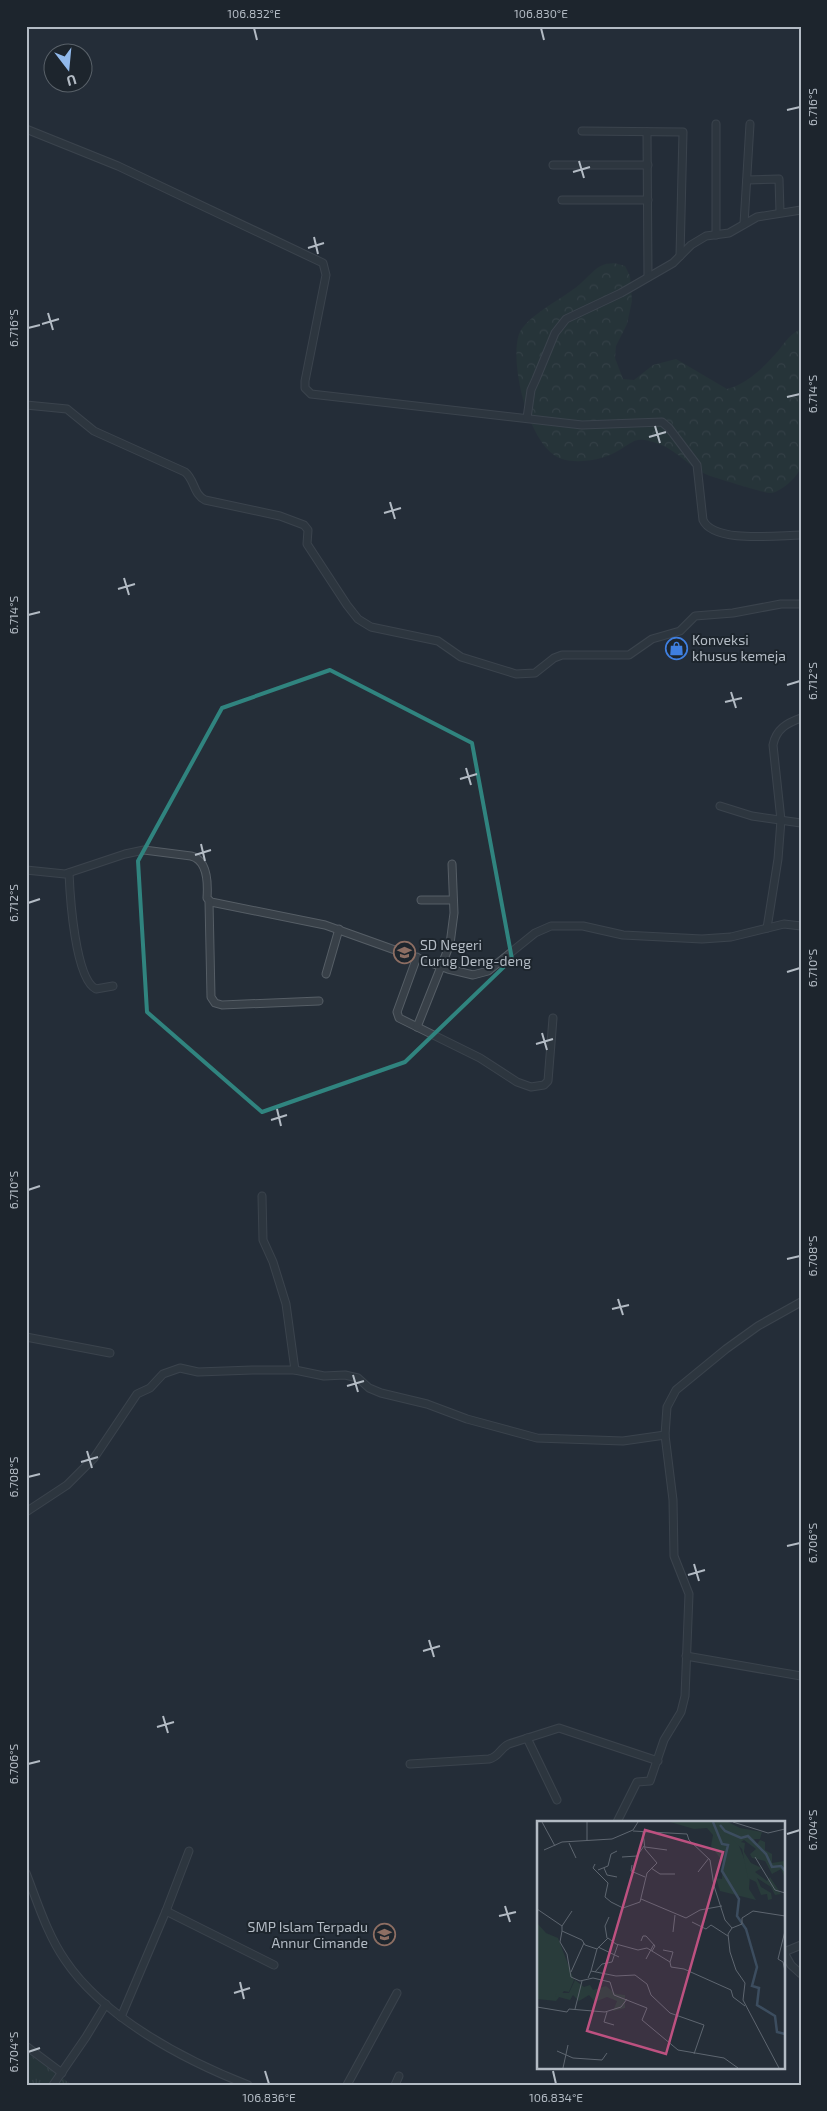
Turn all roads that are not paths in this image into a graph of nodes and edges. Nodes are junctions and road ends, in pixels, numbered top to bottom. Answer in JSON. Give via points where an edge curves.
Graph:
{"nodes":[{"id":1,"x":716,"y":124,"type":"dead end"},
{"id":2,"x":750,"y":124,"type":"dead end"},
{"id":3,"x":26,"y":129,"type":"edge"},
{"id":4,"x":582,"y":131,"type":"dead end"},
{"id":5,"x":647,"y":132,"type":"junction"},
{"id":6,"x":553,"y":165,"type":"dead end"},
{"id":7,"x":648,"y":166,"type":"junction"},
{"id":8,"x":747,"y":180,"type":"junction"},
{"id":9,"x":562,"y":200,"type":"dead end"},
{"id":10,"x":648,"y":200,"type":"junction"},
{"id":11,"x":801,"y":210,"type":"edge"},
{"id":12,"x":780,"y":212,"type":"junction"},
{"id":13,"x":744,"y":224,"type":"junction"},
{"id":14,"x":716,"y":235,"type":"junction"},
{"id":15,"x":680,"y":256,"type":"junction"},
{"id":16,"x":648,"y":276,"type":"junction"},
{"id":17,"x":26,"y":405,"type":"edge"},
{"id":18,"x":527,"y":418,"type":"junction"},
{"id":19,"x":801,"y":535,"type":"edge"},
{"id":20,"x":801,"y":604,"type":"edge"},
{"id":21,"x":801,"y":718,"type":"edge"},
{"id":22,"x":720,"y":806,"type":"dead end"},
{"id":23,"x":781,"y":820,"type":"junction"},
{"id":24,"x":801,"y":823,"type":"edge"},
{"id":25,"x":452,"y":864,"type":"dead end"},
{"id":26,"x":26,"y":870,"type":"edge"},
{"id":27,"x":69,"y":873,"type":"junction"},
{"id":28,"x":421,"y":900,"type":"dead end"},
{"id":29,"x":453,"y":900,"type":"junction"},
{"id":30,"x":209,"y":901,"type":"junction"},
{"id":31,"x":801,"y":926,"type":"edge"},
{"id":32,"x":767,"y":928,"type":"junction"},
{"id":33,"x":339,"y":929,"type":"junction"},
{"id":34,"x":417,"y":957,"type":"junction"},
{"id":35,"x":440,"y":966,"type":"junction"},
{"id":36,"x":326,"y":974,"type":"dead end"},
{"id":37,"x":113,"y":986,"type":"dead end"},
{"id":38,"x":319,"y":1001,"type":"dead end"},
{"id":39,"x":553,"y":1018,"type":"dead end"},
{"id":40,"x":418,"y":1028,"type":"junction"},
{"id":41,"x":262,"y":1196,"type":"dead end"},
{"id":42,"x":801,"y":1302,"type":"edge"},
{"id":43,"x":26,"y":1337,"type":"edge"},
{"id":44,"x":110,"y":1353,"type":"dead end"},
{"id":45,"x":295,"y":1370,"type":"junction"},
{"id":46,"x":665,"y":1435,"type":"junction"},
{"id":47,"x":26,"y":1512,"type":"edge"},
{"id":48,"x":686,"y":1656,"type":"junction"},
{"id":49,"x":801,"y":1676,"type":"edge"},
{"id":50,"x":527,"y":1738,"type":"junction"},
{"id":51,"x":658,"y":1761,"type":"junction"},
{"id":52,"x":410,"y":1764,"type":"dead end"},
{"id":53,"x":557,"y":1800,"type":"dead end"},
{"id":54,"x":618,"y":1821,"type":"edge"},
{"id":55,"x":188,"y":1851,"type":"dead end"},
{"id":56,"x":26,"y":1873,"type":"edge"},
{"id":57,"x":166,"y":1911,"type":"junction"},
{"id":58,"x":801,"y":1945,"type":"edge"},
{"id":59,"x":784,"y":1952,"type":"edge"},
{"id":60,"x":274,"y":1965,"type":"dead end"},
{"id":61,"x":801,"y":1974,"type":"edge"},
{"id":62,"x":397,"y":1993,"type":"dead end"},
{"id":63,"x":106,"y":2004,"type":"junction"},
{"id":64,"x":121,"y":2017,"type":"junction"},
{"id":65,"x":26,"y":2046,"type":"edge"},
{"id":66,"x":62,"y":2073,"type":"junction"},
{"id":67,"x":399,"y":2076,"type":"dead end"},
{"id":68,"x":53,"y":2085,"type":"edge"},
{"id":69,"x":248,"y":2085,"type":"edge"},
{"id":70,"x":347,"y":2085,"type":"edge"},
{"id":71,"x":395,"y":2085,"type":"edge"}],
"edges":[{"from":1,"to":14,"type":"street"},
{"from":2,"to":8,"type":"street"},
{"from":3,"to":18,"type":"street","via":[[126,170],[323,263],[326,275],[305,381],[308,392]]},
{"from":4,"to":5,"type":"street"},
{"from":5,"to":7,"type":"street"},
{"from":5,"to":15,"type":"street","via":[[683,132]]},
{"from":6,"to":7,"type":"street"},
{"from":7,"to":10,"type":"street"},
{"from":8,"to":12,"type":"street","via":[[779,179]]},
{"from":8,"to":13,"type":"street"},
{"from":9,"to":10,"type":"street"},
{"from":10,"to":16,"type":"street"},
{"from":11,"to":12,"type":"street"},
{"from":12,"to":13,"type":"street","via":[[757,217]]},
{"from":13,"to":14,"type":"street","via":[[729,233]]},
{"from":14,"to":15,"type":"street","via":[[699,239]]},
{"from":15,"to":16,"type":"street"},
{"from":16,"to":18,"type":"street","via":[[560,324],[531,390]]},
{"from":17,"to":20,"type":"street","via":[[67,409],[94,431],[185,472],[197,495],[205,500],[280,516],[304,525],[308,530],[307,544],[361,622],[385,631],[438,641],[461,657],[511,673],[536,673],[562,655],[629,655],[649,641],[680,631],[697,615]]},
{"from":18,"to":19,"type":"street","via":[[593,426],[662,422],[697,465],[703,520],[708,527],[744,536]]},
{"from":21,"to":23,"type":"street","via":[[783,727],[774,740]]},
{"from":22,"to":23,"type":"street","via":[[752,816]]},
{"from":23,"to":24,"type":"street"},
{"from":23,"to":32,"type":"street"},
{"from":25,"to":29,"type":"street"},
{"from":26,"to":27,"type":"street"},
{"from":27,"to":30,"type":"street","via":[[144,850],[191,856],[200,860],[204,867]]},
{"from":27,"to":37,"type":"street","via":[[75,932],[86,980],[96,989]]},
{"from":28,"to":29,"type":"street"},
{"from":29,"to":35,"type":"street","via":[[450,944]]},
{"from":30,"to":33,"type":"street"},
{"from":30,"to":38,"type":"street","via":[[211,997],[215,1003]]},
{"from":31,"to":32,"type":"street","via":[[784,924]]},
{"from":32,"to":35,"type":"street","via":[[731,937],[702,939],[623,935],[584,926],[558,925],[535,934],[484,973],[468,975]]},
{"from":33,"to":34,"type":"street"},
{"from":33,"to":36,"type":"street"},
{"from":34,"to":35,"type":"street"},
{"from":34,"to":40,"type":"street","via":[[397,1015]]},
{"from":35,"to":40,"type":"street"},
{"from":39,"to":40,"type":"street","via":[[548,1080],[544,1085],[531,1087]]},
{"from":41,"to":45,"type":"street","via":[[263,1240],[286,1304]]},
{"from":42,"to":46,"type":"street","via":[[758,1326],[676,1390],[667,1407]]},
{"from":43,"to":44,"type":"street"},
{"from":45,"to":46,"type":"street","via":[[358,1378],[372,1390],[537,1438],[623,1441]]},
{"from":45,"to":47,"type":"street","via":[[198,1372],[180,1368],[163,1374],[150,1388],[135,1397],[94,1458],[71,1482]]},
{"from":46,"to":48,"type":"street","via":[[673,1500],[674,1556],[689,1594]]},
{"from":48,"to":49,"type":"street"},
{"from":48,"to":51,"type":"street","via":[[683,1708],[664,1740]]},
{"from":50,"to":51,"type":"street","via":[[550,1730],[568,1729]]},
{"from":50,"to":52,"type":"street","via":[[504,1746],[498,1756],[489,1759]]},
{"from":50,"to":53,"type":"street"},
{"from":51,"to":54,"type":"street","via":[[649,1782],[637,1782]]},
{"from":55,"to":57,"type":"street"},
{"from":56,"to":63,"type":"street","via":[[64,1959]]},
{"from":57,"to":60,"type":"street"},
{"from":57,"to":64,"type":"street"},
{"from":58,"to":59,"type":"street"},
{"from":59,"to":61,"type":"street"},
{"from":62,"to":70,"type":"street"},
{"from":63,"to":64,"type":"street"},
{"from":63,"to":66,"type":"street"},
{"from":64,"to":69,"type":"street","via":[[200,2065]]},
{"from":65,"to":66,"type":"street"},
{"from":66,"to":68,"type":"street"},
{"from":67,"to":71,"type":"street"}]}
